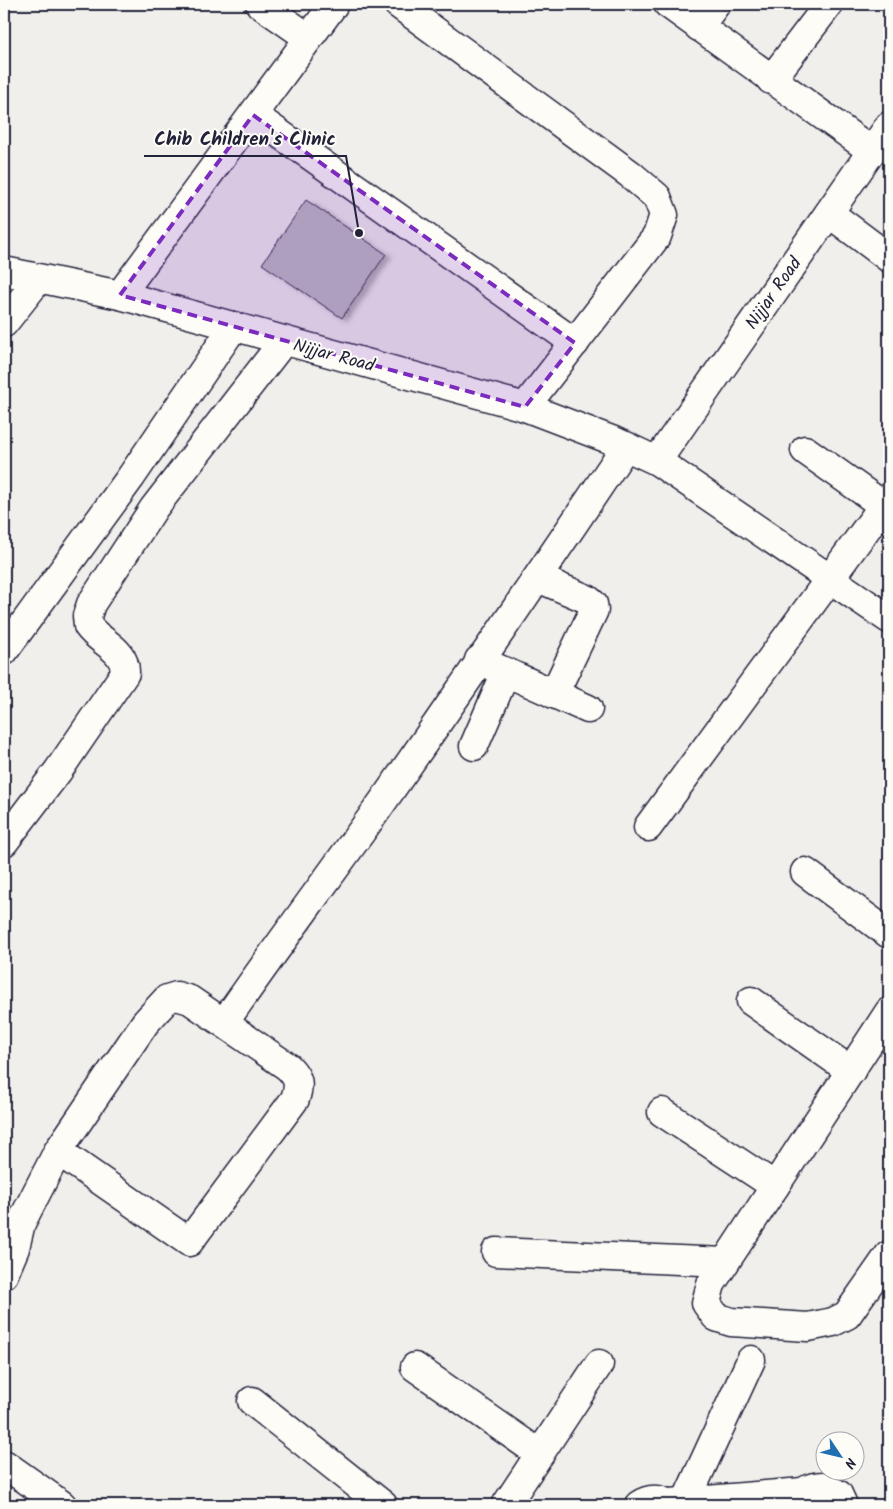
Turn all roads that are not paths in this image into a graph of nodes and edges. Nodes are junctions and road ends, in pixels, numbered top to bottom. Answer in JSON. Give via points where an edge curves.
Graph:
{"nodes":[{"id":1,"x":260,"y":4,"type":"edge"},
{"id":2,"x":334,"y":4,"type":"edge"},
{"id":3,"x":398,"y":4,"type":"edge"},
{"id":4,"x":668,"y":4,"type":"edge"},
{"id":5,"x":716,"y":4,"type":"edge"},
{"id":6,"x":829,"y":4,"type":"edge"},
{"id":7,"x":699,"y":27,"type":"junction"},
{"id":8,"x":309,"y":38,"type":"junction"},
{"id":9,"x":771,"y":80,"type":"junction"},
{"id":10,"x":253,"y":115,"type":"junction"},
{"id":11,"x":889,"y":126,"type":"edge"},
{"id":12,"x":872,"y":151,"type":"junction"},
{"id":13,"x":829,"y":213,"type":"junction"},
{"id":14,"x":889,"y":258,"type":"edge"},
{"id":15,"x":4,"y":271,"type":"edge"},
{"id":16,"x":38,"y":280,"type":"junction"},
{"id":17,"x":120,"y":295,"type":"junction"},
{"id":18,"x":4,"y":323,"type":"edge"},
{"id":19,"x":234,"y":326,"type":"junction"},
{"id":20,"x":283,"y":342,"type":"junction"},
{"id":21,"x":574,"y":343,"type":"junction"},
{"id":22,"x":526,"y":407,"type":"junction"},
{"id":23,"x":626,"y":446,"type":"junction"},
{"id":24,"x":804,"y":450,"type":"dead end"},
{"id":25,"x":657,"y":461,"type":"junction"},
{"id":26,"x":886,"y":502,"type":"edge"},
{"id":27,"x":538,"y":578,"type":"junction"},
{"id":28,"x":831,"y":579,"type":"junction"},
{"id":29,"x":889,"y":619,"type":"edge"},
{"id":30,"x":4,"y":650,"type":"edge"},
{"id":31,"x":479,"y":660,"type":"junction"},
{"id":32,"x":506,"y":672,"type":"junction"},
{"id":33,"x":554,"y":694,"type":"junction"},
{"id":34,"x":448,"y":705,"type":"junction"},
{"id":35,"x":588,"y":709,"type":"dead end"},
{"id":36,"x":648,"y":827,"type":"dead end"},
{"id":37,"x":4,"y":842,"type":"edge"},
{"id":38,"x":805,"y":872,"type":"dead end"},
{"id":39,"x":889,"y":934,"type":"edge"},
{"id":40,"x":751,"y":1001,"type":"dead end"},
{"id":41,"x":889,"y":1012,"type":"edge"},
{"id":42,"x":224,"y":1023,"type":"junction"},
{"id":43,"x":851,"y":1071,"type":"junction"},
{"id":44,"x":662,"y":1112,"type":"dead end"},
{"id":45,"x":58,"y":1151,"type":"junction"},
{"id":46,"x":775,"y":1186,"type":"junction"},
{"id":47,"x":496,"y":1252,"type":"dead end"},
{"id":48,"x":889,"y":1255,"type":"edge"},
{"id":49,"x":725,"y":1262,"type":"junction"},
{"id":50,"x":4,"y":1274,"type":"edge"},
{"id":51,"x":751,"y":1360,"type":"dead end"},
{"id":52,"x":599,"y":1364,"type":"dead end"},
{"id":53,"x":415,"y":1367,"type":"dead end"},
{"id":54,"x":252,"y":1401,"type":"dead end"},
{"id":55,"x":540,"y":1454,"type":"junction"},
{"id":56,"x":4,"y":1464,"type":"edge"},
{"id":57,"x":799,"y":1499,"type":"edge"},
{"id":58,"x":675,"y":1503,"type":"edge"},
{"id":59,"x":62,"y":1505,"type":"edge"},
{"id":60,"x":383,"y":1505,"type":"edge"},
{"id":61,"x":506,"y":1505,"type":"edge"},
{"id":62,"x":636,"y":1505,"type":"edge"},
{"id":63,"x":843,"y":1505,"type":"edge"}],
"edges":[{"from":1,"to":8,"type":"street"},
{"from":2,"to":8,"type":"street"},
{"from":3,"to":21,"type":"street","via":[[592,145],[657,197],[664,215],[657,236]]},
{"from":4,"to":7,"type":"street"},
{"from":5,"to":7,"type":"street"},
{"from":6,"to":9,"type":"street"},
{"from":7,"to":9,"type":"street"},
{"from":8,"to":10,"type":"street"},
{"from":9,"to":12,"type":"street"},
{"from":10,"to":17,"type":"street"},
{"from":10,"to":21,"type":"street"},
{"from":11,"to":12,"type":"street","name":"Nijjar Road"},
{"from":12,"to":13,"type":"street","name":"Nijjar Road"},
{"from":13,"to":14,"type":"street"},
{"from":13,"to":25,"type":"street","name":"Nijjar Road"},
{"from":15,"to":16,"type":"street","name":"Nijjar Road"},
{"from":16,"to":17,"type":"street","name":"Nijjar Road"},
{"from":16,"to":18,"type":"street"},
{"from":17,"to":19,"type":"street","name":"Nijjar Road"},
{"from":19,"to":20,"type":"street","name":"Nijjar Road"},
{"from":19,"to":30,"type":"street","via":[[137,469]]},
{"from":20,"to":22,"type":"street","name":"Nijjar Road"},
{"from":20,"to":37,"type":"street","via":[[154,508],[91,604],[88,626],[121,654],[126,665],[125,673],[58,771]]},
{"from":21,"to":22,"type":"street"},
{"from":22,"to":23,"type":"street","name":"Nijjar Road"},
{"from":23,"to":25,"type":"street","name":"Nijjar Road"},
{"from":23,"to":27,"type":"street"},
{"from":24,"to":26,"type":"street"},
{"from":25,"to":28,"type":"street","name":"Nijjar Road"},
{"from":26,"to":28,"type":"street"},
{"from":27,"to":31,"type":"street"},
{"from":27,"to":33,"type":"street","via":[[587,599],[594,610]]},
{"from":28,"to":29,"type":"street","name":"Nijjar Road"},
{"from":28,"to":36,"type":"street"},
{"from":31,"to":32,"type":"street"},
{"from":31,"to":34,"type":"street"},
{"from":32,"to":33,"type":"street"},
{"from":32,"to":34,"type":"street","via":[[479,734]]},
{"from":33,"to":35,"type":"street"},
{"from":34,"to":42,"type":"street"},
{"from":38,"to":39,"type":"street"},
{"from":40,"to":43,"type":"street"},
{"from":41,"to":43,"type":"street"},
{"from":42,"to":45,"type":"street","via":[[190,1000],[177,996],[167,999],[145,1023]]},
{"from":42,"to":45,"type":"street","via":[[288,1067],[299,1084],[295,1099],[189,1242]]},
{"from":43,"to":46,"type":"street"},
{"from":44,"to":46,"type":"street"},
{"from":45,"to":50,"type":"street","via":[[21,1223],[16,1248]]},
{"from":46,"to":49,"type":"street"},
{"from":47,"to":49,"type":"street"},
{"from":48,"to":49,"type":"street","via":[[847,1315],[833,1322],[808,1327],[731,1322],[716,1316],[706,1303],[711,1284]]},
{"from":51,"to":58,"type":"street"},
{"from":52,"to":55,"type":"street"},
{"from":53,"to":55,"type":"street"},
{"from":54,"to":60,"type":"street"},
{"from":55,"to":61,"type":"street"},
{"from":56,"to":59,"type":"street"},
{"from":57,"to":58,"type":"street"},
{"from":57,"to":63,"type":"street","via":[[815,1486],[831,1488]]},
{"from":58,"to":62,"type":"street","via":[[657,1500]]}]}
